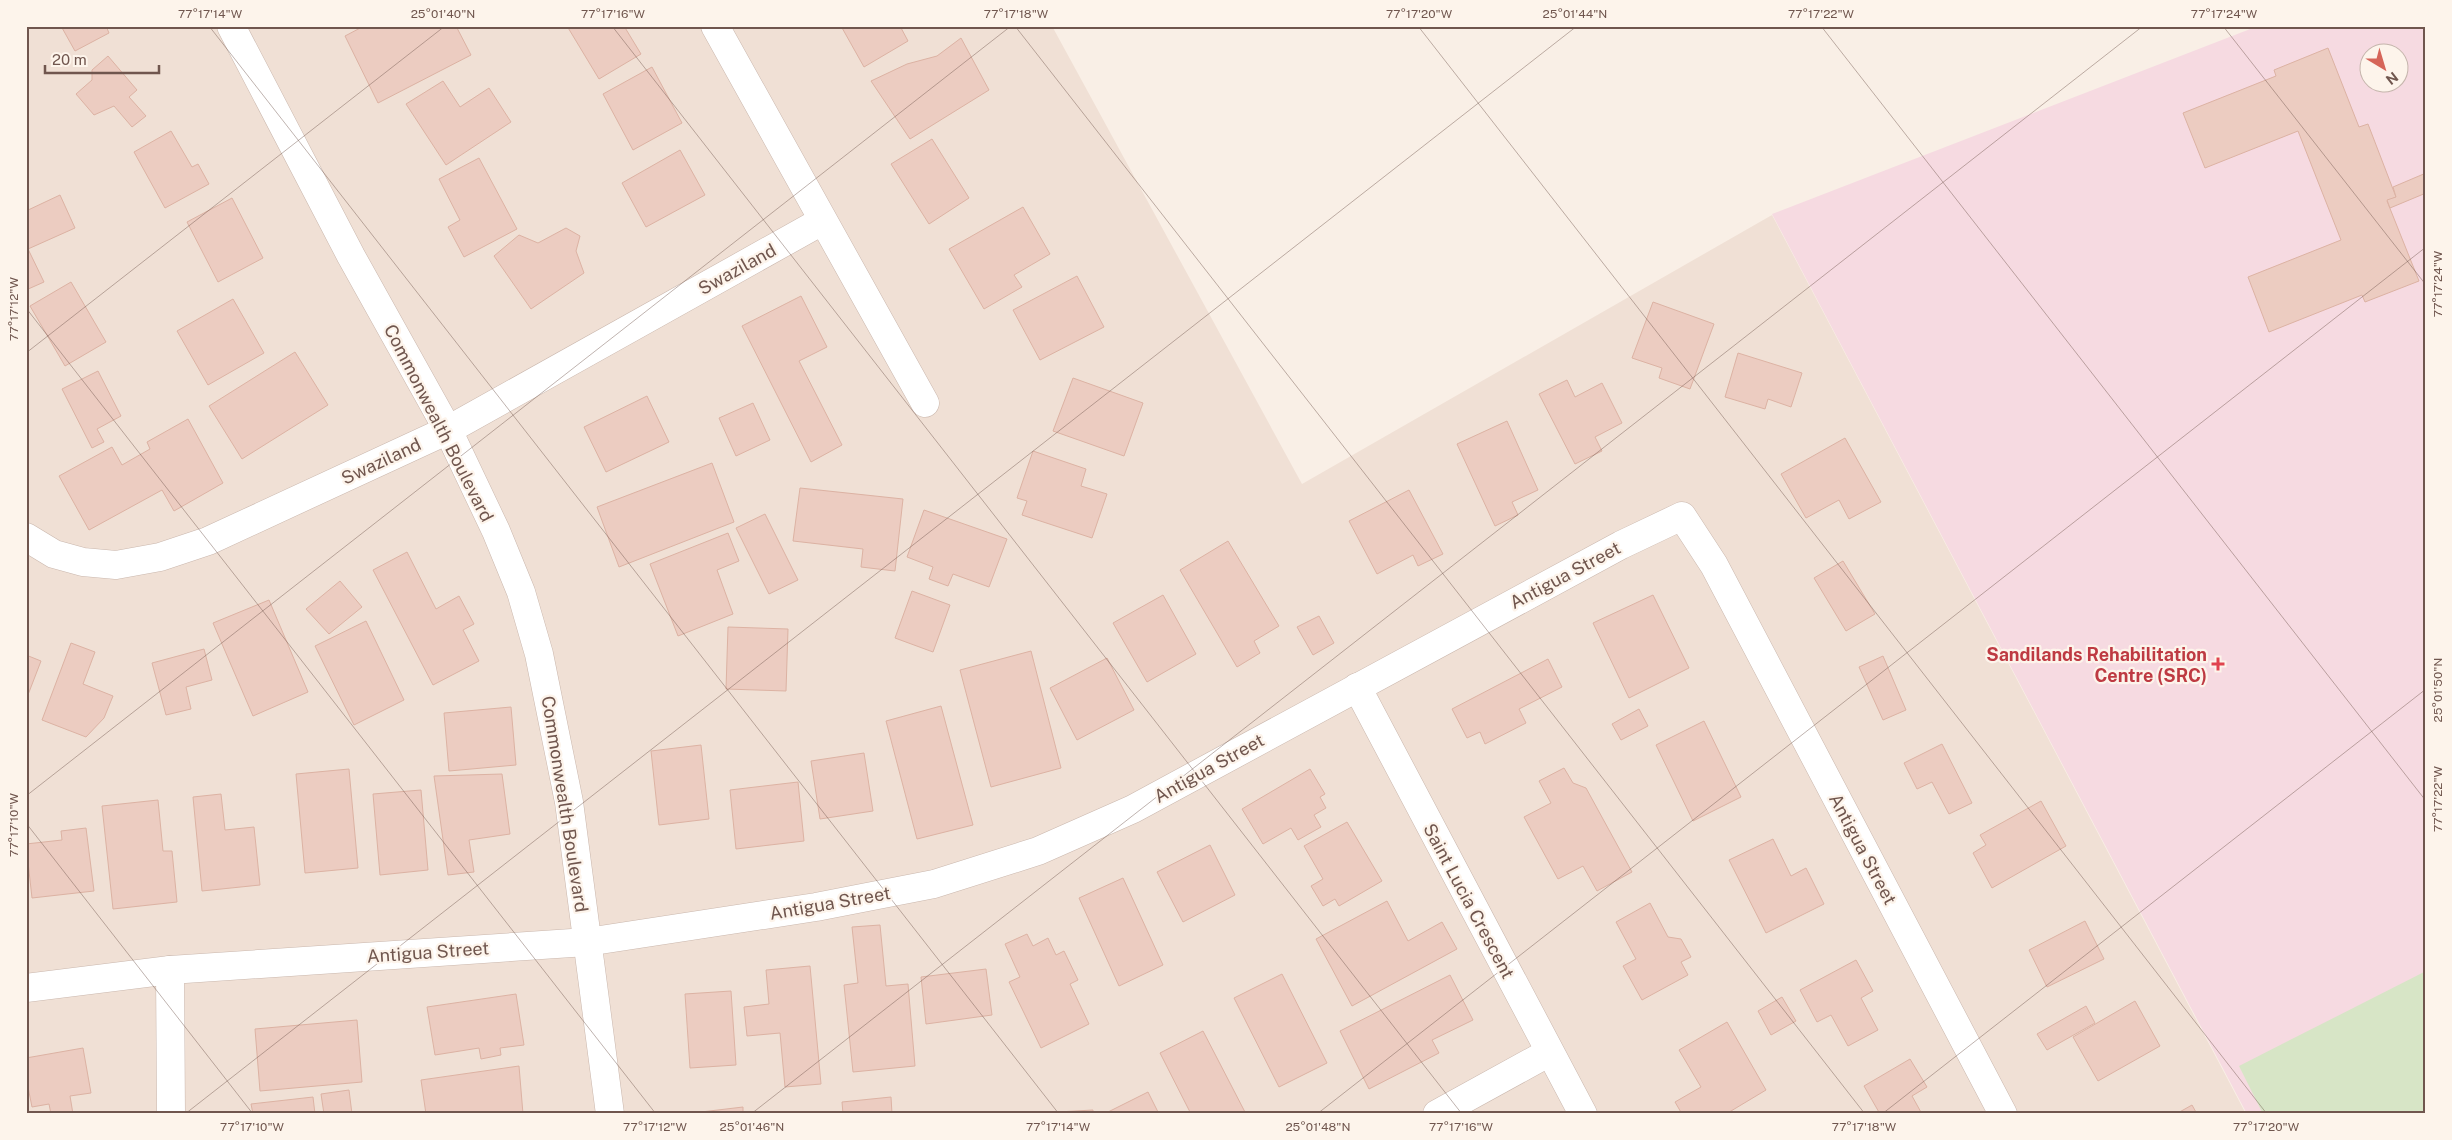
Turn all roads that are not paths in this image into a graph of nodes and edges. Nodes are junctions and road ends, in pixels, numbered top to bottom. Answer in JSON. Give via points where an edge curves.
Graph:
{"nodes":[{"id":1,"x":231,"y":26,"type":"edge"},
{"id":2,"x":715,"y":26,"type":"edge"},
{"id":3,"x":822,"y":221,"type":"junction"},
{"id":4,"x":925,"y":403,"type":"dead end"},
{"id":5,"x":448,"y":430,"type":"junction"},
{"id":6,"x":26,"y":537,"type":"edge"},
{"id":7,"x":1357,"y":687,"type":"junction"},
{"id":8,"x":587,"y":942,"type":"junction"},
{"id":9,"x":170,"y":970,"type":"junction"},
{"id":10,"x":26,"y":988,"type":"edge"},
{"id":11,"x":1548,"y":1053,"type":"junction"},
{"id":12,"x":172,"y":1114,"type":"edge"},
{"id":13,"x":610,"y":1114,"type":"edge"},
{"id":14,"x":1437,"y":1114,"type":"edge"},
{"id":15,"x":1582,"y":1114,"type":"edge"},
{"id":16,"x":2002,"y":1114,"type":"edge"}],
"edges":[{"from":1,"to":5,"type":"street","name":"Commonwealth Boulevard","via":[[351,256]]},
{"from":2,"to":3,"type":"street"},
{"from":3,"to":4,"type":"street"},
{"from":3,"to":5,"type":"street","name":"Swaziland"},
{"from":5,"to":6,"type":"street","name":"Swaziland","via":[[208,541],[160,557],[116,565],[83,562],[54,554]]},
{"from":5,"to":8,"type":"street","name":"Commonwealth Boulevard","via":[[496,531],[517,583],[539,654],[569,802]]},
{"from":7,"to":8,"type":"street","name":"Antigua Street","via":[[1133,809],[1038,851],[934,884],[816,908]]},
{"from":7,"to":11,"type":"street","name":"Saint Lucia Crescent"},
{"from":7,"to":16,"type":"street","name":"Antigua Street","via":[[1621,545],[1682,516],[1714,565]]},
{"from":8,"to":9,"type":"street","name":"Antigua Street"},
{"from":8,"to":13,"type":"street","name":"Commonwealth Boulevard"},
{"from":9,"to":10,"type":"street","name":"Antigua Street"},
{"from":9,"to":12,"type":"street"},
{"from":11,"to":14,"type":"street"},
{"from":11,"to":15,"type":"street","name":"Saint Lucia Crescent"}]}
